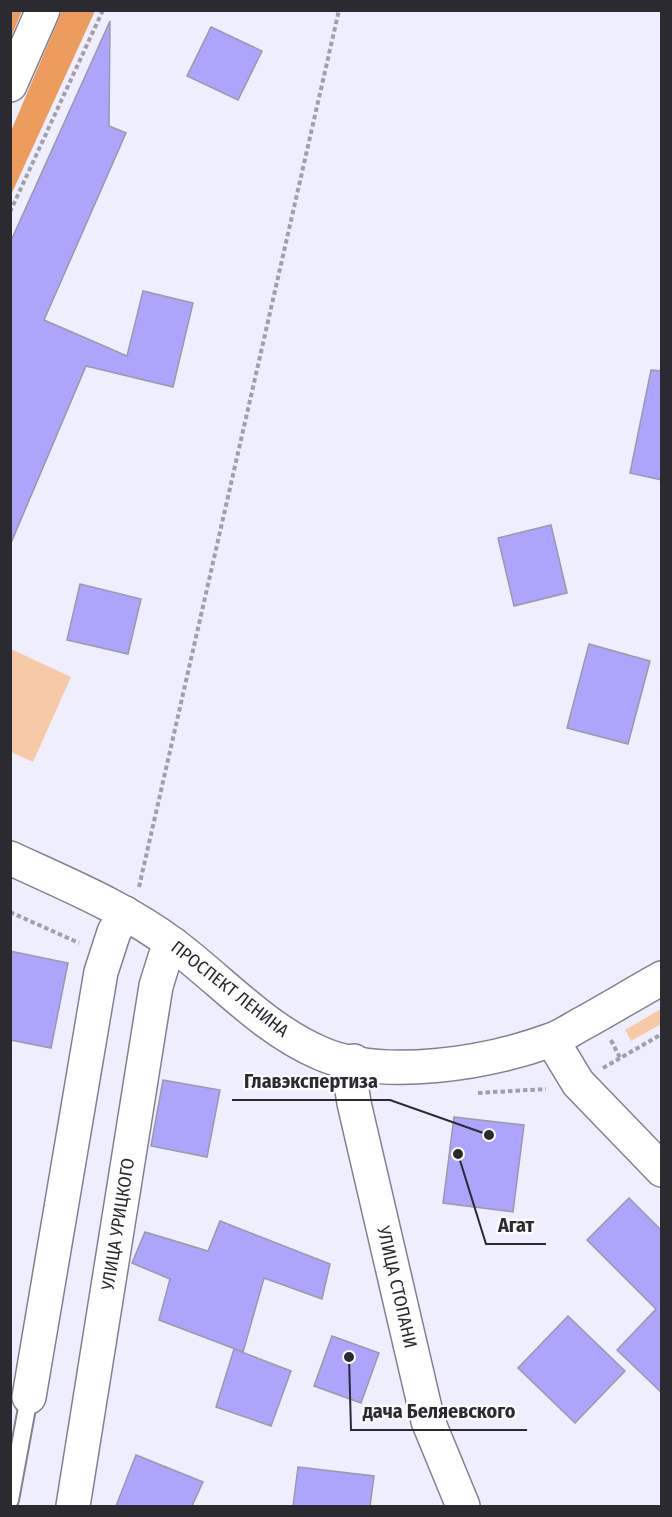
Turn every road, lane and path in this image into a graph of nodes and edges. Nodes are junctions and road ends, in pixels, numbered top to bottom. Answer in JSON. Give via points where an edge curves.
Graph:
{"nodes":[{"id":1,"x":43,"y":10,"type":"edge"},
{"id":2,"x":103,"y":10,"type":"edge"},
{"id":3,"x":339,"y":10,"type":"edge"},
{"id":4,"x":10,"y":85,"type":"edge"},
{"id":5,"x":10,"y":212,"type":"edge"},
{"id":6,"x":10,"y":858,"type":"edge"},
{"id":7,"x":132,"y":902,"type":"junction"},
{"id":8,"x":173,"y":944,"type":"junction"},
{"id":9,"x":662,"y":978,"type":"edge"},
{"id":10,"x":662,"y":1034,"type":"edge"},
{"id":11,"x":552,"y":1040,"type":"junction"},
{"id":12,"x":354,"y":1062,"type":"junction"},
{"id":13,"x":594,"y":1073,"type":"dead end"},
{"id":14,"x":662,"y":1170,"type":"edge"},
{"id":15,"x":29,"y":1397,"type":"joint"},
{"id":16,"x":10,"y":1500,"type":"edge"},
{"id":17,"x":73,"y":1506,"type":"edge"},
{"id":18,"x":463,"y":1506,"type":"edge"}],
"edges":[{"from":1,"to":4,"type":"street"},
{"from":2,"to":5,"type":"path"},
{"from":3,"to":7,"type":"path"},
{"from":6,"to":7,"type":"street","name":"ПРОСПЕКТ ЛЕНИНА"},
{"from":7,"to":8,"type":"street","name":"ПРОСПЕКТ ЛЕНИНА"},
{"from":7,"to":15,"type":"street","via":[[114,932],[101,972]]},
{"from":8,"to":12,"type":"street","name":"ПРОСПЕКТ ЛЕНИНА","via":[[295,1040],[321,1054]]},
{"from":8,"to":17,"type":"street","name":"УЛИЦА УРИЦКОГО","via":[[156,986]]},
{"from":9,"to":11,"type":"street","name":"ПРОСПЕКТ ЛЕНИНА"},
{"from":10,"to":13,"type":"path"},
{"from":11,"to":12,"type":"street","name":"ПРОСПЕКТ ЛЕНИНА","via":[[437,1067]]},
{"from":11,"to":14,"type":"street","via":[[578,1083]]},
{"from":12,"to":18,"type":"street","name":"УЛИЦА СТОПАНИ","via":[[354,1103],[428,1420]]},
{"from":15,"to":16,"type":"lane"}]}
